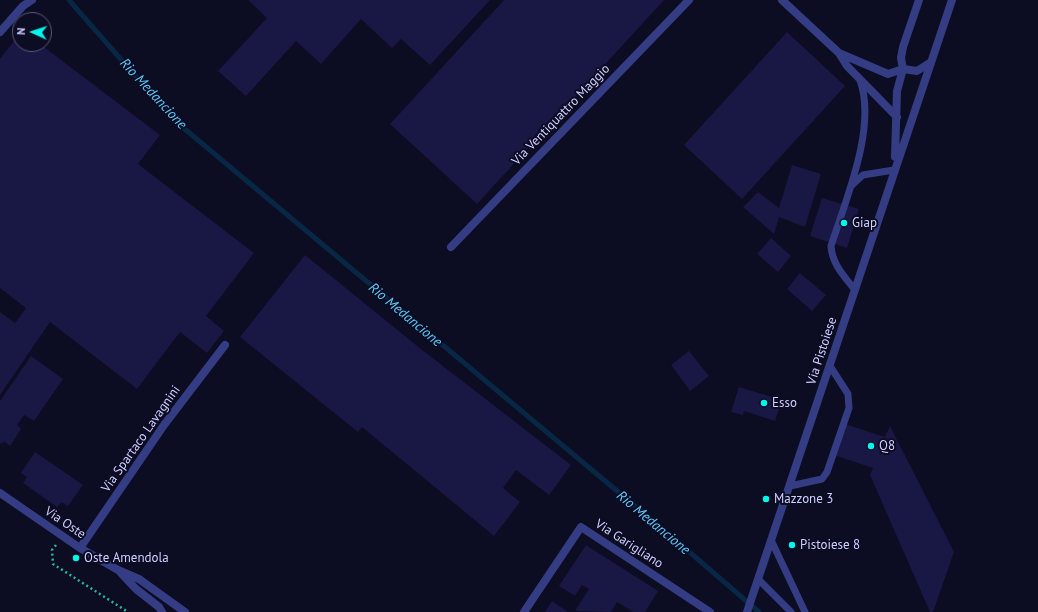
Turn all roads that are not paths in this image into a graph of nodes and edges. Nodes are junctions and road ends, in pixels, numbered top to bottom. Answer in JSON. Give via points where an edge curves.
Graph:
{"nodes":[{"id":1,"x":32,"y":0,"type":"edge"},
{"id":2,"x":689,"y":0,"type":"edge"},
{"id":3,"x":782,"y":0,"type":"edge"},
{"id":4,"x":919,"y":0,"type":"edge"},
{"id":5,"x":952,"y":0,"type":"edge"},
{"id":6,"x":0,"y":32,"type":"edge"},
{"id":7,"x":839,"y":53,"type":"junction"},
{"id":8,"x":931,"y":62,"type":"junction"},
{"id":9,"x":903,"y":68,"type":"junction"},
{"id":10,"x":859,"y":78,"type":"junction"},
{"id":11,"x":897,"y":117,"type":"junction"},
{"id":12,"x":894,"y":168,"type":"junction"},
{"id":13,"x":849,"y":188,"type":"junction"},
{"id":14,"x":451,"y":247,"type":"dead end"},
{"id":15,"x":855,"y":290,"type":"junction"},
{"id":16,"x":225,"y":346,"type":"dead end"},
{"id":17,"x":830,"y":366,"type":"junction"},
{"id":18,"x":790,"y":486,"type":"junction"},
{"id":19,"x":0,"y":493,"type":"edge"},
{"id":20,"x":771,"y":540,"type":"junction"},
{"id":21,"x":80,"y":548,"type":"junction"},
{"id":22,"x":118,"y":570,"type":"junction"},
{"id":23,"x":758,"y":579,"type":"junction"},
{"id":24,"x":162,"y":612,"type":"edge"},
{"id":25,"x":185,"y":612,"type":"edge"},
{"id":26,"x":524,"y":612,"type":"edge"},
{"id":27,"x":710,"y":612,"type":"edge"},
{"id":28,"x":747,"y":612,"type":"edge"},
{"id":29,"x":791,"y":612,"type":"edge"},
{"id":30,"x":805,"y":612,"type":"edge"}],
"edges":[{"from":1,"to":6,"type":"street","via":[[23,6]]},
{"from":2,"to":14,"type":"street","name":"Via Ventiquattro Maggio"},
{"from":3,"to":7,"type":"street"},
{"from":4,"to":9,"type":"street","name":"Via Pistoiese","via":[[903,47]]},
{"from":5,"to":8,"type":"street","name":"Via Pistoiese"},
{"from":7,"to":9,"type":"street","via":[[888,74]]},
{"from":7,"to":10,"type":"street"},
{"from":8,"to":9,"type":"street","via":[[917,71]]},
{"from":8,"to":12,"type":"street","name":"Via Pistoiese"},
{"from":9,"to":11,"type":"street","name":"Via Pistoiese","via":[[897,91]]},
{"from":10,"to":11,"type":"street"},
{"from":10,"to":13,"type":"lane","via":[[864,92],[861,149]]},
{"from":11,"to":12,"type":"street","name":"Via Pistoiese"},
{"from":12,"to":13,"type":"lane","via":[[863,175]]},
{"from":12,"to":15,"type":"street","name":"Via Pistoiese"},
{"from":13,"to":15,"type":"lane","via":[[831,246],[831,255],[837,268]]},
{"from":15,"to":17,"type":"street","name":"Via Pistoiese"},
{"from":16,"to":21,"type":"street","name":"Via Spartaco Lavagnini","via":[[164,425]]},
{"from":17,"to":18,"type":"street","name":"Via Pistoiese"},
{"from":17,"to":18,"type":"lane","via":[[848,394],[849,408],[822,480]]},
{"from":18,"to":20,"type":"street","name":"Via Pistoiese"},
{"from":19,"to":21,"type":"street","name":"Via Oste"},
{"from":20,"to":23,"type":"street","name":"Via Pistoiese"},
{"from":20,"to":30,"type":"lane"},
{"from":21,"to":22,"type":"street","name":"Via Oste"},
{"from":22,"to":24,"type":"street","name":"Via Oste"},
{"from":22,"to":25,"type":"street","name":"Via Oste","via":[[139,579]]},
{"from":23,"to":28,"type":"street","name":"Via Pistoiese"},
{"from":23,"to":29,"type":"lane"},
{"from":26,"to":27,"type":"street","name":"Via Garigliano","via":[[581,527]]}]}
